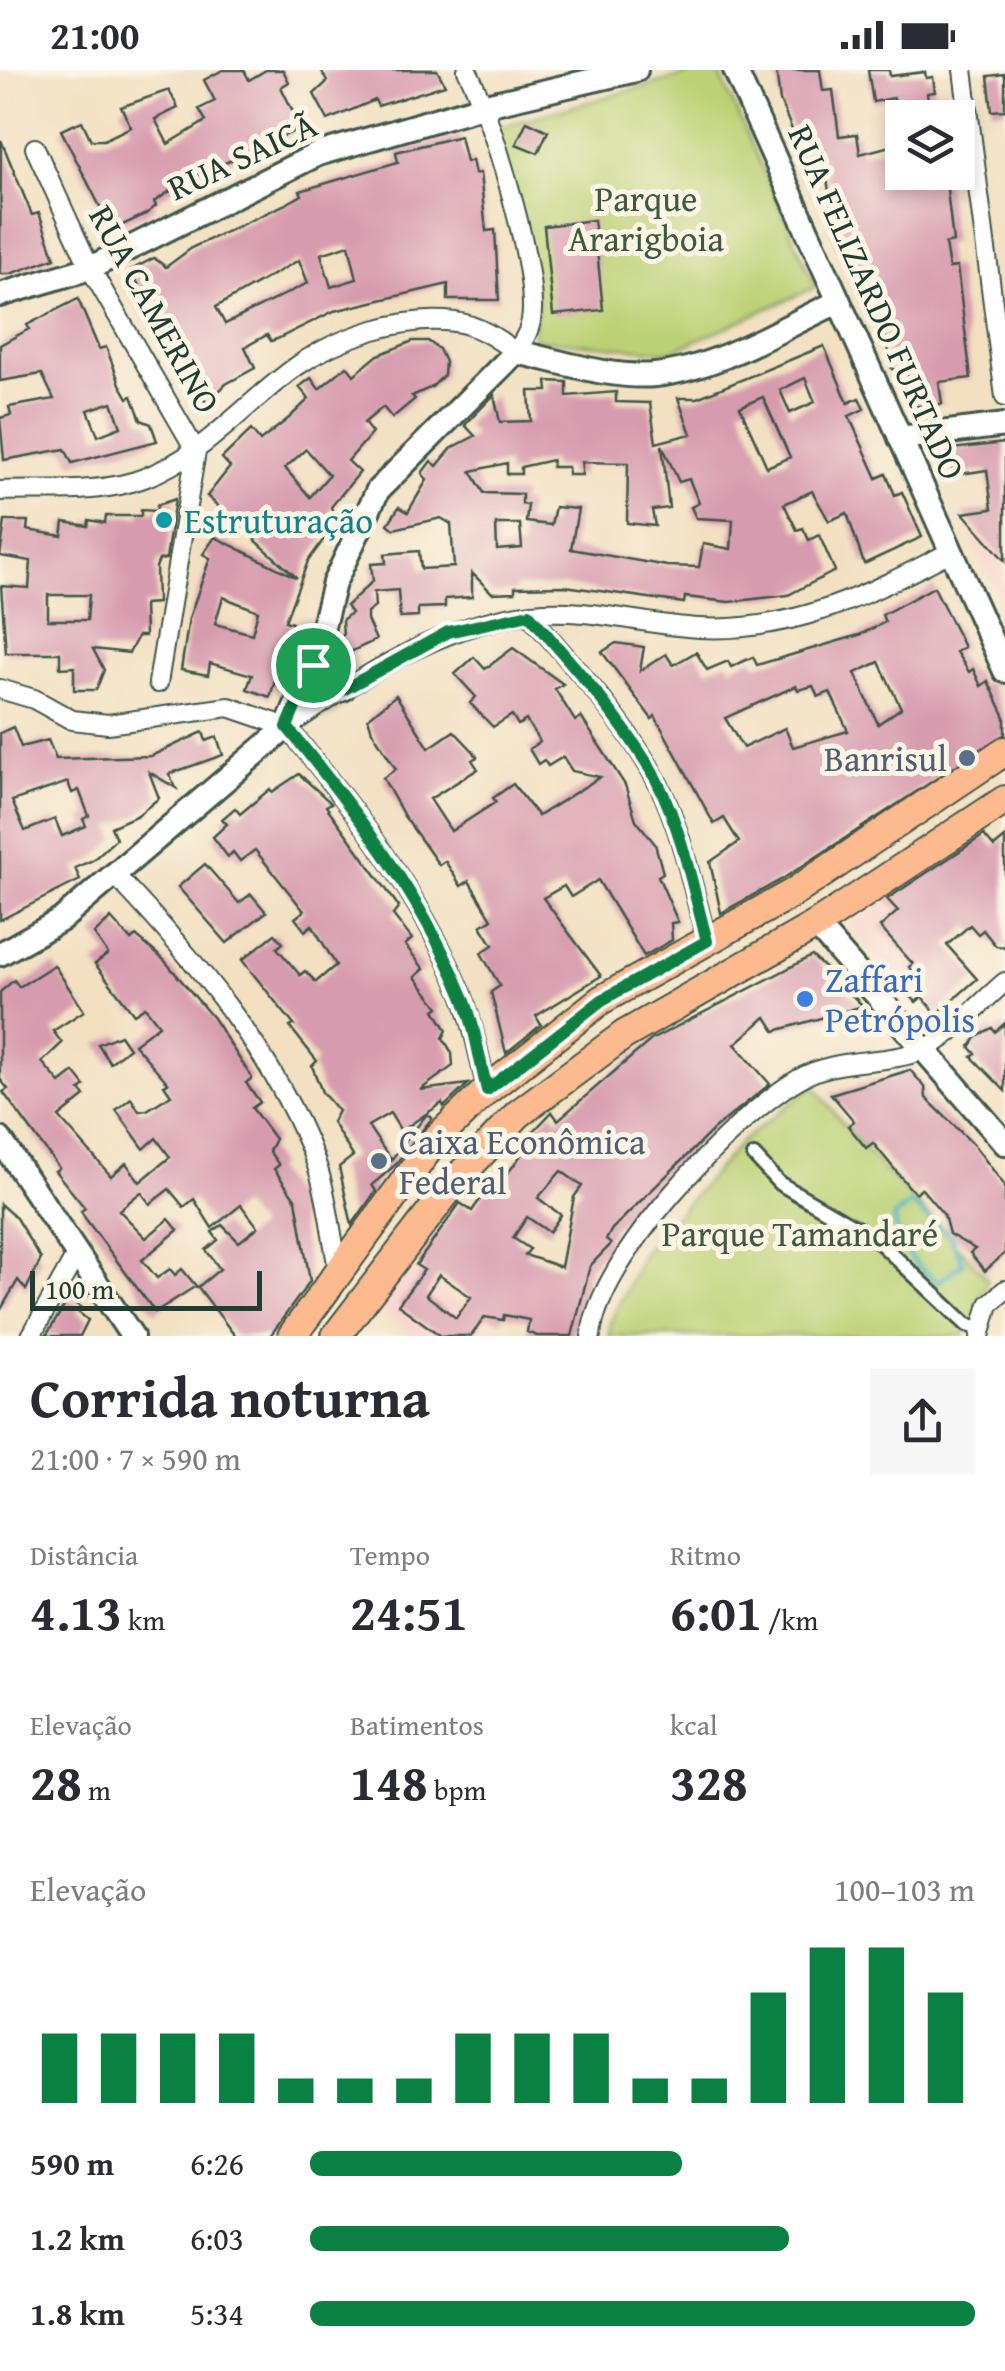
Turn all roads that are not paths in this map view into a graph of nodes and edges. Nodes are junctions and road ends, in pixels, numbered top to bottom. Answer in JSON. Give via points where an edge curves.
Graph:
{"nodes":[{"id":1,"x":467,"y":70,"type":"edge"},
{"id":2,"x":636,"y":70,"type":"edge"},
{"id":3,"x":735,"y":70,"type":"edge"},
{"id":4,"x":963,"y":70,"type":"edge"},
{"id":5,"x":486,"y":105,"type":"junction"},
{"id":6,"x":34,"y":148,"type":"dead end"},
{"id":7,"x":90,"y":268,"type":"junction"},
{"id":8,"x":0,"y":295,"type":"edge"},
{"id":9,"x":836,"y":303,"type":"junction"},
{"id":10,"x":516,"y":352,"type":"junction"},
{"id":11,"x":1005,"y":397,"type":"edge"},
{"id":12,"x":1005,"y":425,"type":"edge"},
{"id":13,"x":900,"y":438,"type":"junction"},
{"id":14,"x":196,"y":451,"type":"junction"},
{"id":15,"x":0,"y":490,"type":"edge"},
{"id":16,"x":950,"y":552,"type":"junction"},
{"id":17,"x":529,"y":614,"type":"junction"},
{"id":18,"x":313,"y":665,"type":"junction"},
{"id":19,"x":1005,"y":672,"type":"edge"},
{"id":20,"x":158,"y":684,"type":"dead end"},
{"id":21,"x":0,"y":690,"type":"edge"},
{"id":22,"x":343,"y":690,"type":"junction"},
{"id":23,"x":287,"y":727,"type":"junction"},
{"id":24,"x":1005,"y":751,"type":"edge"},
{"id":25,"x":1005,"y":800,"type":"edge"},
{"id":26,"x":114,"y":874,"type":"junction"},
{"id":27,"x":816,"y":925,"type":"junction"},
{"id":28,"x":707,"y":941,"type":"junction"},
{"id":29,"x":0,"y":954,"type":"edge"},
{"id":30,"x":1005,"y":982,"type":"edge"},
{"id":31,"x":924,"y":1049,"type":"junction"},
{"id":32,"x":487,"y":1090,"type":"junction"},
{"id":33,"x":0,"y":1139,"type":"edge"},
{"id":34,"x":1005,"y":1142,"type":"edge"},
{"id":35,"x":754,"y":1156,"type":"dead end"},
{"id":36,"x":76,"y":1255,"type":"junction"},
{"id":37,"x":338,"y":1272,"type":"junction"},
{"id":38,"x":1005,"y":1290,"type":"edge"},
{"id":39,"x":981,"y":1332,"type":"edge"},
{"id":40,"x":32,"y":1336,"type":"edge"},
{"id":41,"x":132,"y":1336,"type":"edge"},
{"id":42,"x":292,"y":1336,"type":"edge"},
{"id":43,"x":336,"y":1336,"type":"edge"},
{"id":44,"x":591,"y":1336,"type":"edge"}],
"edges":[{"from":1,"to":5,"type":"street"},
{"from":2,"to":5,"type":"street","name":"RUA SAICÃ"},
{"from":3,"to":9,"type":"street","name":"RUA FELIZARDO FURTADO"},
{"from":4,"to":11,"type":"street"},
{"from":5,"to":7,"type":"street","name":"RUA SAICÃ","via":[[318,154]]},
{"from":5,"to":10,"type":"street","via":[[530,282],[530,332]]},
{"from":6,"to":7,"type":"street","name":"RUA CAMERINO"},
{"from":7,"to":8,"type":"street","name":"RUA SAICÃ"},
{"from":7,"to":14,"type":"street","name":"RUA CAMERINO"},
{"from":9,"to":10,"type":"street","via":[[689,370],[616,373]]},
{"from":9,"to":13,"type":"street","name":"RUA FELIZARDO FURTADO"},
{"from":10,"to":14,"type":"street","via":[[457,322],[381,330],[336,344],[298,366]]},
{"from":10,"to":18,"type":"street","via":[[378,490],[334,583]]},
{"from":12,"to":13,"type":"street"},
{"from":13,"to":16,"type":"street","name":"RUA FELIZARDO FURTADO"},
{"from":14,"to":15,"type":"street","via":[[142,479],[96,488]]},
{"from":14,"to":20,"type":"street","name":"RUA CAMERINO"},
{"from":16,"to":17,"type":"street","via":[[811,617],[767,626],[700,628]]},
{"from":16,"to":19,"type":"street","name":"RUA FELIZARDO FURTADO"},
{"from":17,"to":22,"type":"street","via":[[448,632]]},
{"from":17,"to":28,"type":"street","via":[[650,768],[682,846]]},
{"from":18,"to":22,"type":"street"},
{"from":18,"to":23,"type":"street"},
{"from":21,"to":23,"type":"street","via":[[72,720],[122,723],[229,707]]},
{"from":22,"to":23,"type":"street"},
{"from":23,"to":26,"type":"street"},
{"from":23,"to":32,"type":"street","via":[[412,896],[463,996]]},
{"from":24,"to":28,"type":"main road","via":[[793,893]]},
{"from":25,"to":27,"type":"main road"},
{"from":26,"to":29,"type":"street","via":[[61,920]]},
{"from":26,"to":37,"type":"street","via":[[195,959],[270,1072],[315,1162]]},
{"from":27,"to":31,"type":"street"},
{"from":27,"to":43,"type":"main road","via":[[624,1035],[518,1114],[455,1180]]},
{"from":28,"to":32,"type":"main road","via":[[602,1000]]},
{"from":30,"to":31,"type":"street"},
{"from":31,"to":34,"type":"street"},
{"from":31,"to":44,"type":"street","via":[[826,1067],[796,1080],[734,1133],[628,1246],[592,1316]]},
{"from":32,"to":37,"type":"main road","via":[[435,1140]]},
{"from":33,"to":36,"type":"street"},
{"from":35,"to":39,"type":"street","via":[[779,1184],[877,1240]]},
{"from":36,"to":40,"type":"street"},
{"from":36,"to":41,"type":"street"},
{"from":37,"to":42,"type":"main road"},
{"from":38,"to":39,"type":"street","via":[[989,1304]]}]}
